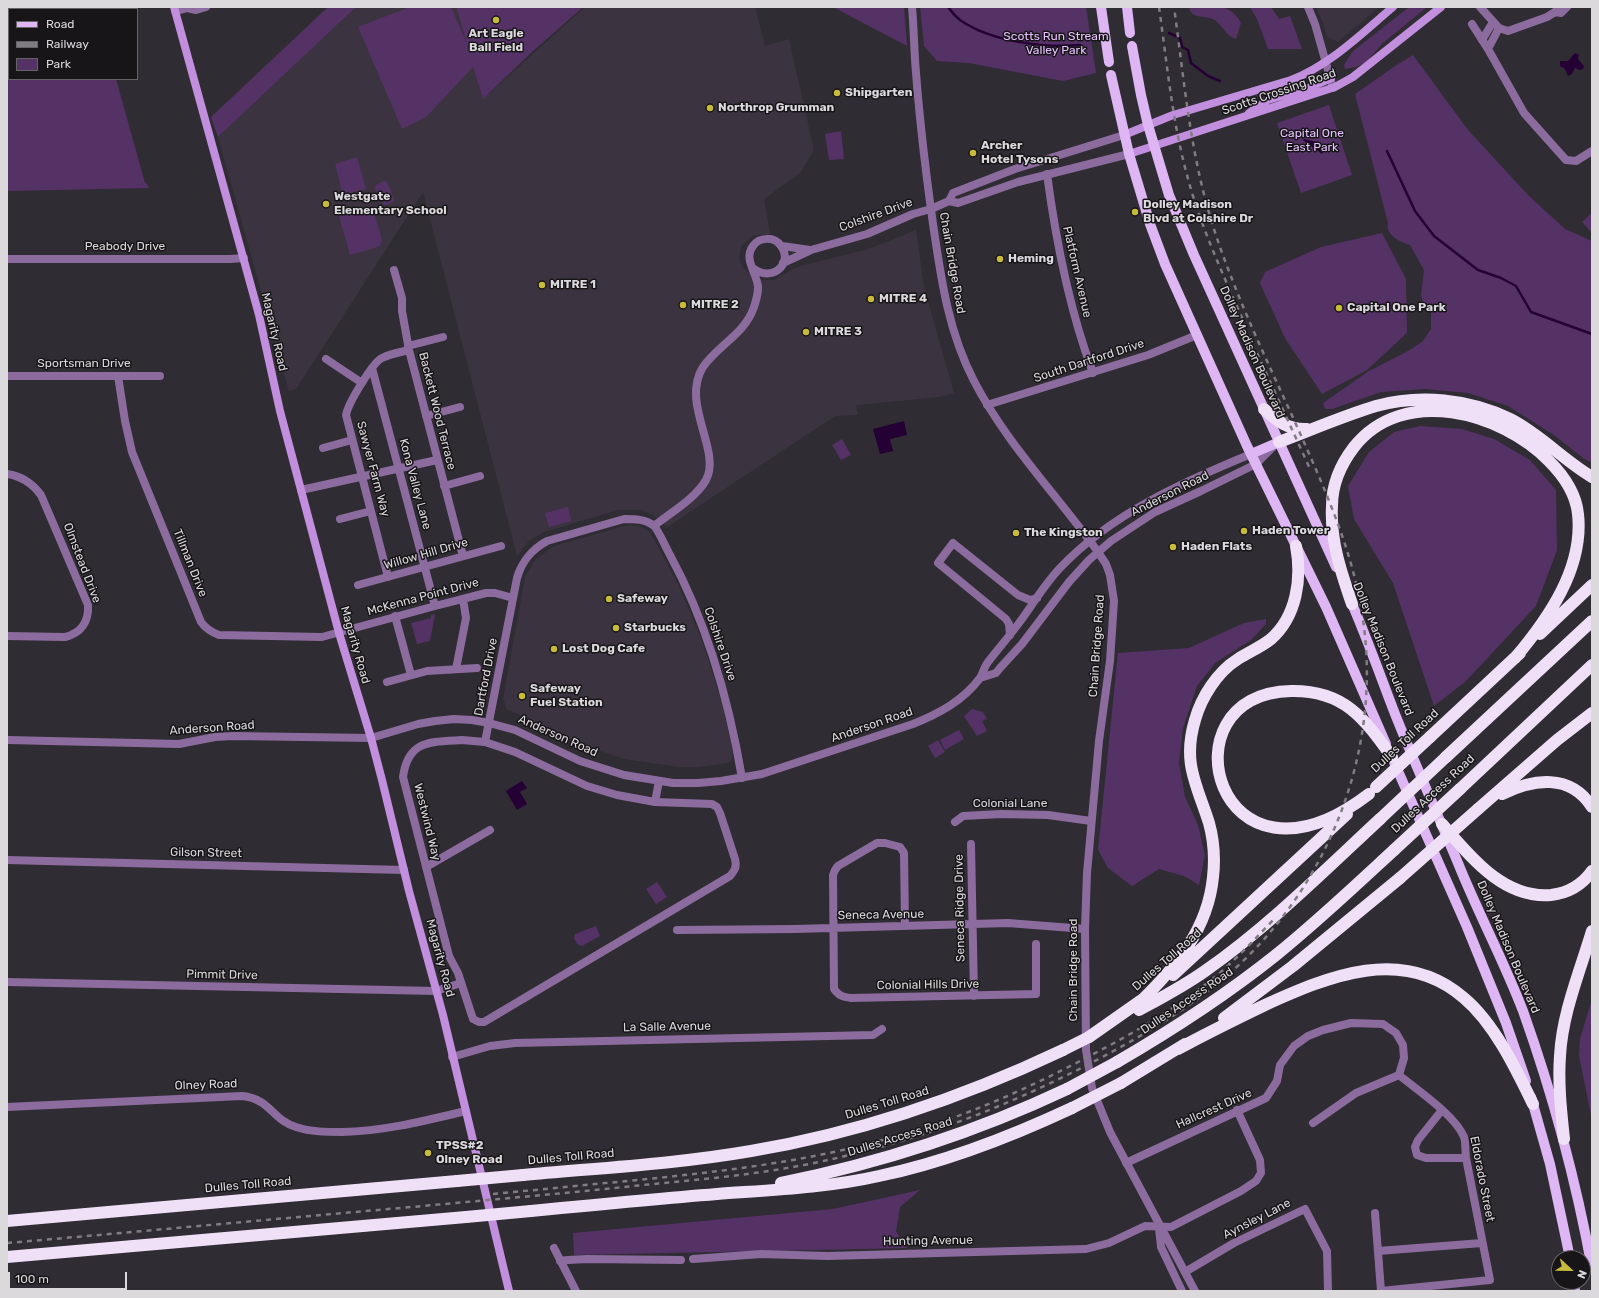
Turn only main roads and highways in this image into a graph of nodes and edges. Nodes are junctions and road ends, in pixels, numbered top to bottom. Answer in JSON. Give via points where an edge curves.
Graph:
{"nodes":[{"id":1,"x":1101,"y":7,"type":"edge"},
{"id":2,"x":1126,"y":7,"type":"edge"},
{"id":3,"x":1393,"y":7,"type":"edge"},
{"id":4,"x":1441,"y":7,"type":"edge"},
{"id":5,"x":175,"y":9,"type":"edge"},
{"id":6,"x":1130,"y":33,"type":"dead end"},
{"id":7,"x":1132,"y":46,"type":"dead end"},
{"id":8,"x":1109,"y":62,"type":"dead end"},
{"id":9,"x":1111,"y":75,"type":"dead end"},
{"id":10,"x":1331,"y":78,"type":"road end"},
{"id":11,"x":1243,"y":117,"type":"junction"},
{"id":12,"x":1148,"y":125,"type":"junction"},
{"id":13,"x":1124,"y":135,"type":"junction"},
{"id":14,"x":1154,"y":146,"type":"junction"},
{"id":15,"x":1129,"y":154,"type":"junction"},
{"id":16,"x":1264,"y":409,"type":"junction"},
{"id":17,"x":1318,"y":427,"type":"junction"},
{"id":18,"x":1279,"y":442,"type":"junction"},
{"id":19,"x":1251,"y":454,"type":"junction"},
{"id":20,"x":1592,"y":477,"type":"edge"},
{"id":21,"x":1296,"y":546,"type":"junction"},
{"id":22,"x":1592,"y":585,"type":"edge"},
{"id":23,"x":1352,"y":604,"type":"junction"},
{"id":24,"x":1592,"y":621,"type":"edge"},
{"id":25,"x":1515,"y":658,"type":"junction"},
{"id":26,"x":1592,"y":665,"type":"edge"},
{"id":27,"x":1592,"y":708,"type":"edge"},
{"id":28,"x":1592,"y":713,"type":"edge"},
{"id":29,"x":1557,"y":740,"type":"junction"},
{"id":30,"x":1392,"y":757,"type":"junction"},
{"id":31,"x":1372,"y":790,"type":"junction"},
{"id":32,"x":1481,"y":807,"type":"junction"},
{"id":33,"x":1592,"y":807,"type":"edge"},
{"id":34,"x":1442,"y":824,"type":"junction"},
{"id":35,"x":1592,"y":871,"type":"edge"},
{"id":36,"x":1592,"y":931,"type":"edge"},
{"id":37,"x":1140,"y":1002,"type":"junction"},
{"id":38,"x":1115,"y":1022,"type":"junction"},
{"id":39,"x":1089,"y":1037,"type":"joint"},
{"id":40,"x":1178,"y":1049,"type":"junction"},
{"id":41,"x":1533,"y":1104,"type":"junction"},
{"id":42,"x":1564,"y":1139,"type":"junction"},
{"id":43,"x":705,"y":1195,"type":"junction"},
{"id":44,"x":7,"y":1221,"type":"edge"},
{"id":45,"x":1568,"y":1250,"type":"edge"},
{"id":46,"x":7,"y":1257,"type":"edge"},
{"id":47,"x":1592,"y":1268,"type":"edge"},
{"id":48,"x":509,"y":1291,"type":"edge"}],
"edges":[{"from":1,"to":8,"type":"main road"},
{"from":2,"to":6,"type":"main road"},
{"from":3,"to":12,"type":"main road","name":"Scotts Crossing Road","via":[[1326,62],[1306,73]]},
{"from":4,"to":11,"type":"main road","name":"Scotts Crossing Road","via":[[1359,73],[1334,88]]},
{"from":5,"to":48,"type":"main road","name":"Magarity Road","via":[[259,315],[280,411],[339,633],[371,738]]},
{"from":7,"to":12,"type":"main road","name":"Dolley Madison Boulevard"},
{"from":9,"to":13,"type":"main road"},
{"from":10,"to":11,"type":"main road","via":[[1309,88],[1268,100]]},
{"from":11,"to":14,"type":"main road","name":"Scotts Crossing Road"},
{"from":12,"to":13,"type":"main road","name":"Scotts Crossing Road"},
{"from":12,"to":14,"type":"main road","name":"Dolley Madison Boulevard"},
{"from":13,"to":15,"type":"main road"},
{"from":14,"to":15,"type":"main road","name":"Scotts Crossing Road"},
{"from":14,"to":16,"type":"main road","name":"Dolley Madison Boulevard","via":[[1181,225]]},
{"from":15,"to":19,"type":"main road","via":[[1165,264]]},
{"from":16,"to":17,"type":"highway","via":[[1291,428]]},
{"from":16,"to":18,"type":"main road","name":"Dolley Madison Boulevard"},
{"from":17,"to":18,"type":"highway"},
{"from":17,"to":20,"type":"highway","via":[[1376,406],[1392,403],[1425,399],[1466,404],[1488,410],[1514,422]]},
{"from":18,"to":19,"type":"main road"},
{"from":18,"to":23,"type":"main road","name":"Dolley Madison Boulevard"},
{"from":19,"to":21,"type":"main road"},
{"from":21,"to":30,"type":"main road"},
{"from":21,"to":37,"type":"highway","via":[[1299,582],[1287,617],[1271,639],[1223,672],[1202,702],[1195,720],[1191,740],[1191,769],[1213,836],[1209,903],[1196,935],[1176,963]]},
{"from":22,"to":25,"type":"highway","name":"Dulles Toll Road"},
{"from":23,"to":25,"type":"highway","via":[[1335,546],[1332,506],[1336,480],[1348,455],[1372,430],[1404,415],[1442,411],[1478,418],[1510,432],[1545,457],[1566,482],[1578,512],[1578,539],[1566,581],[1548,614]]},
{"from":23,"to":34,"type":"main road","name":"Dolley Madison Boulevard"},
{"from":24,"to":38,"type":"highway","name":"Dulles Access Road","bridge":true,"via":[[1268,922],[1204,972]]},
{"from":25,"to":31,"type":"highway","name":"Dulles Toll Road","bridge":true},
{"from":26,"to":43,"type":"highway","name":"Dulles Access Road","bridge":true,"via":[[1394,850],[1275,956],[1197,1013],[1117,1062],[1067,1089],[957,1135],[891,1156],[788,1182]]},
{"from":27,"to":29,"type":"highway"},
{"from":28,"to":29,"type":"highway"},
{"from":29,"to":32,"type":"highway"},
{"from":30,"to":31,"type":"highway","via":[[1366,723],[1351,709],[1330,697],[1299,691],[1284,691],[1258,698],[1235,713],[1221,736],[1217,754],[1220,780],[1225,793],[1233,804],[1256,822],[1273,828],[1306,827],[1330,818]]},
{"from":30,"to":41,"type":"main road","via":[[1467,927],[1506,1023]]},
{"from":31,"to":37,"type":"highway","name":"Dulles Toll Road","via":[[1185,965]]},
{"from":32,"to":33,"type":"highway","via":[[1521,785],[1544,781],[1574,790]]},
{"from":32,"to":40,"type":"highway","bridge":true,"via":[[1273,983]]},
{"from":34,"to":35,"type":"highway","via":[[1484,869],[1495,878],[1521,891],[1545,895],[1562,893],[1576,887]]},
{"from":34,"to":42,"type":"main road","name":"Dolley Madison Boulevard","via":[[1522,1011]]},
{"from":36,"to":42,"type":"highway","via":[[1565,1020],[1561,1043],[1559,1076]]},
{"from":37,"to":38,"type":"highway","name":"Dulles Toll Road"},
{"from":38,"to":39,"type":"highway","name":"Dulles Access Road"},
{"from":39,"to":44,"type":"highway","name":"Dulles Toll Road","bridge":true,"via":[[1009,1075],[904,1114],[823,1136],[751,1151],[523,1175]]},
{"from":40,"to":41,"type":"highway","via":[[1277,1000],[1328,979],[1370,970],[1405,970],[1441,981],[1465,998],[1500,1041]]},
{"from":40,"to":43,"type":"highway","bridge":true,"via":[[1072,1108],[954,1156],[879,1177],[816,1186]]},
{"from":41,"to":45,"type":"main road","via":[[1550,1164]]},
{"from":42,"to":47,"type":"main road","name":"Dolley Madison Boulevard"},
{"from":43,"to":46,"type":"highway","bridge":true}]}
